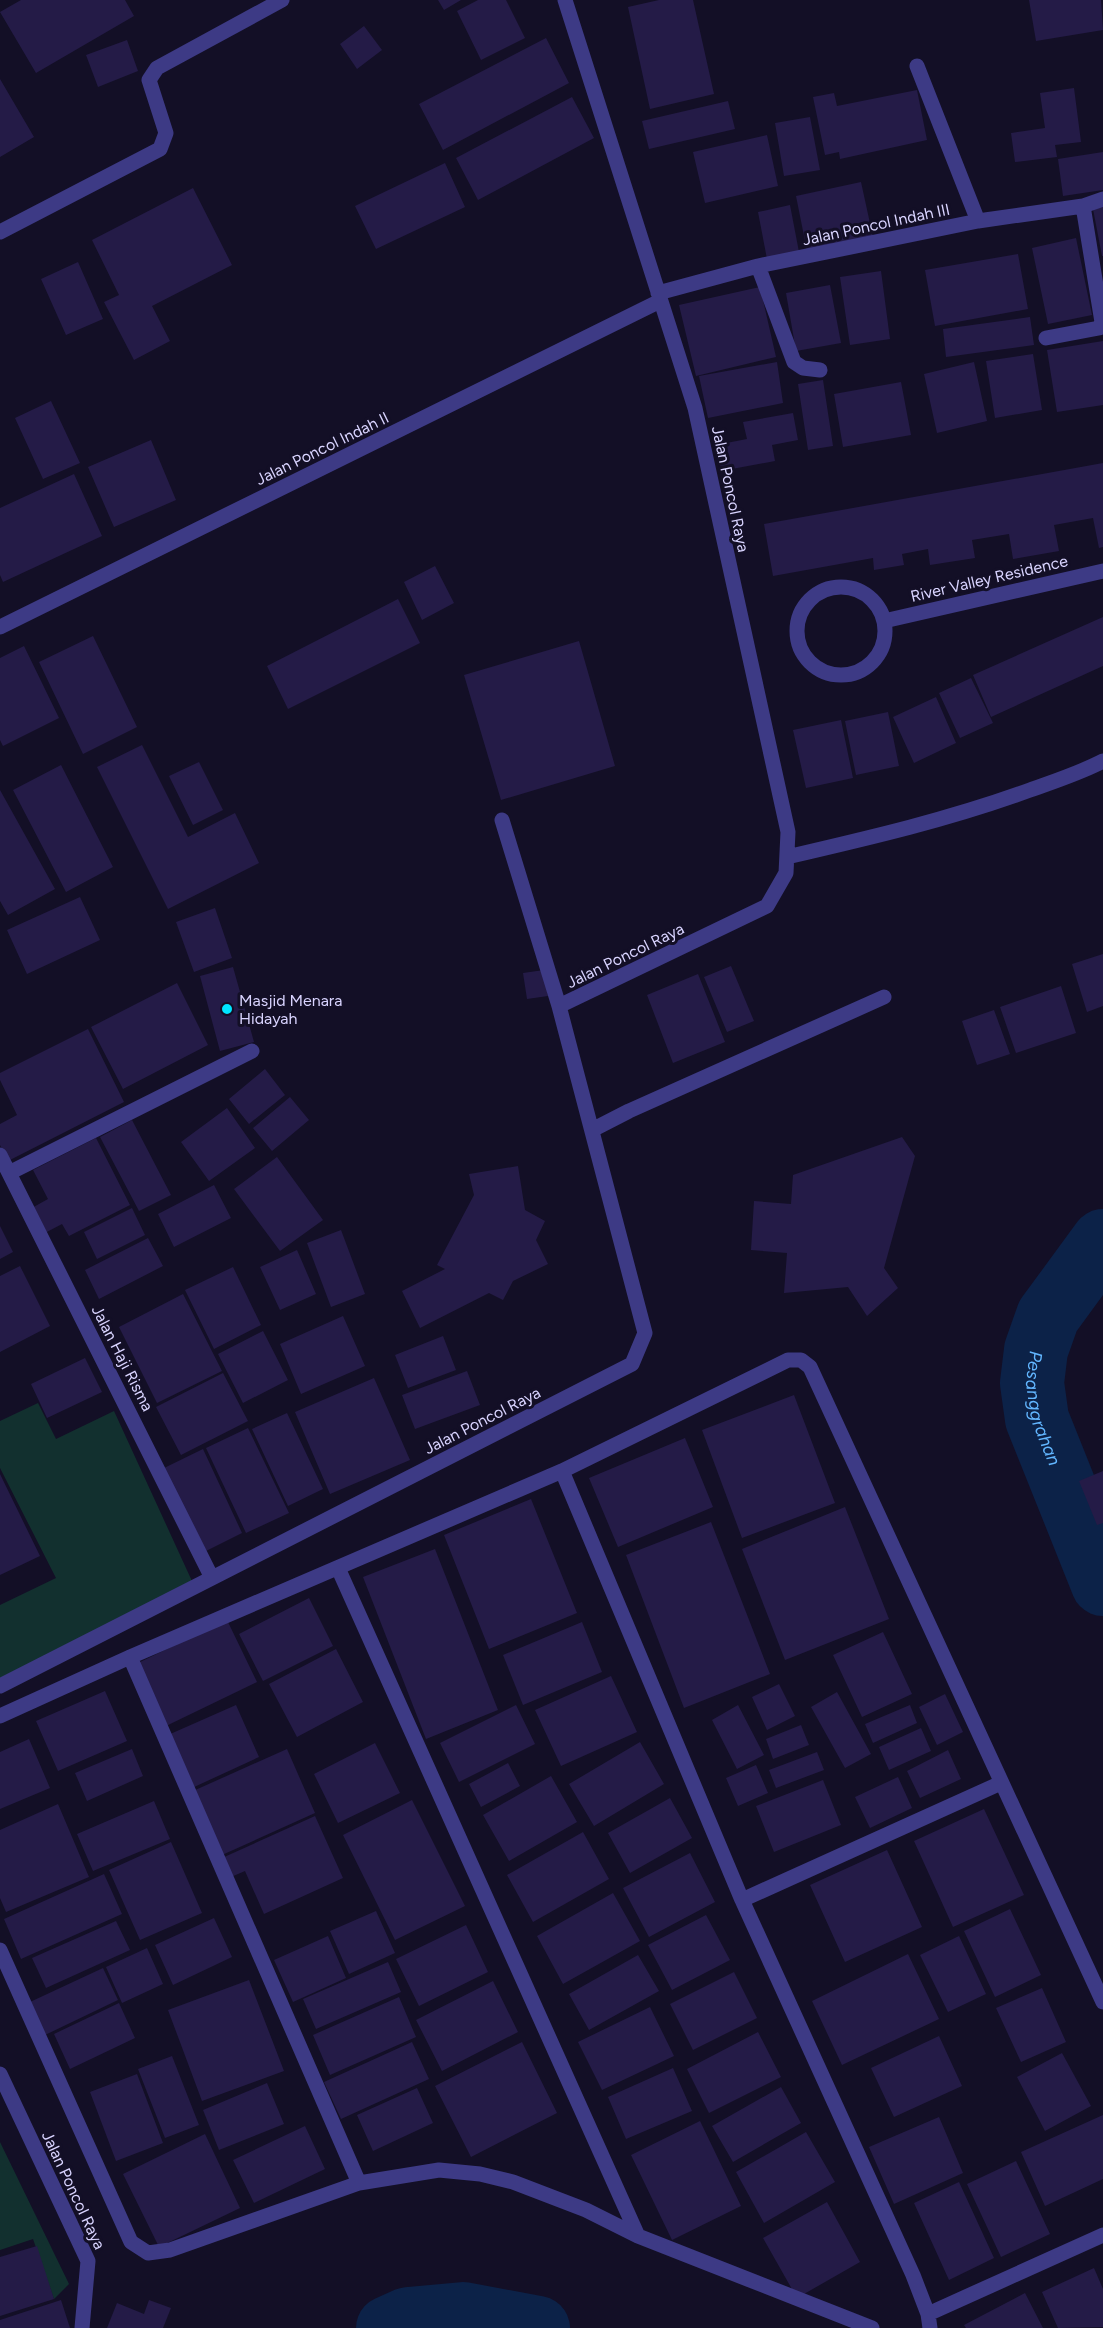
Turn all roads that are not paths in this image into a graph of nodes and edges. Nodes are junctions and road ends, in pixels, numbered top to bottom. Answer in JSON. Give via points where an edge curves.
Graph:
{"nodes":[{"id":1,"x":282,"y":0,"type":"edge"},
{"id":2,"x":565,"y":0,"type":"edge"},
{"id":3,"x":917,"y":66,"type":"dead end"},
{"id":4,"x":1103,"y":199,"type":"edge"},
{"id":5,"x":1083,"y":206,"type":"junction"},
{"id":6,"x":978,"y":221,"type":"junction"},
{"id":7,"x":0,"y":232,"type":"edge"},
{"id":8,"x":758,"y":266,"type":"junction"},
{"id":9,"x":659,"y":297,"type":"junction"},
{"id":10,"x":1046,"y":338,"type":"dead end"},
{"id":11,"x":820,"y":370,"type":"dead end"},
{"id":12,"x":1103,"y":571,"type":"edge"},
{"id":13,"x":884,"y":621,"type":"junction"},
{"id":14,"x":0,"y":627,"type":"edge"},
{"id":15,"x":1103,"y":761,"type":"edge"},
{"id":16,"x":502,"y":820,"type":"dead end"},
{"id":17,"x":787,"y":857,"type":"junction"},
{"id":18,"x":884,"y":997,"type":"dead end"},
{"id":19,"x":559,"y":1006,"type":"junction"},
{"id":20,"x":252,"y":1051,"type":"dead end"},
{"id":21,"x":592,"y":1130,"type":"junction"},
{"id":22,"x":0,"y":1155,"type":"edge"},
{"id":23,"x":9,"y":1173,"type":"junction"},
{"id":24,"x":562,"y":1471,"type":"junction"},
{"id":25,"x":338,"y":1568,"type":"junction"},
{"id":26,"x":212,"y":1578,"type":"junction"},
{"id":27,"x":130,"y":1657,"type":"junction"},
{"id":28,"x":0,"y":1686,"type":"edge"},
{"id":29,"x":0,"y":1716,"type":"edge"},
{"id":30,"x":1001,"y":1783,"type":"junction"},
{"id":31,"x":742,"y":1900,"type":"junction"},
{"id":32,"x":0,"y":1950,"type":"edge"},
{"id":33,"x":1103,"y":2002,"type":"edge"},
{"id":34,"x":0,"y":2074,"type":"edge"},
{"id":35,"x":359,"y":2183,"type":"junction"},
{"id":36,"x":1103,"y":2235,"type":"edge"},
{"id":37,"x":638,"y":2236,"type":"junction"},
{"id":38,"x":929,"y":2321,"type":"edge"},
{"id":39,"x":82,"y":2328,"type":"edge"},
{"id":40,"x":872,"y":2328,"type":"edge"}],
"edges":[{"from":1,"to":7,"type":"street","via":[[157,68],[149,80],[166,134],[160,149]]},
{"from":2,"to":9,"type":"street","name":"Jalan Poncol Raya"},
{"from":3,"to":6,"type":"street"},
{"from":4,"to":5,"type":"street","name":"Jalan Poncol Indah III"},
{"from":5,"to":6,"type":"street","name":"Jalan Poncol Indah III"},
{"from":5,"to":10,"type":"street","via":[[1102,322],[1099,328]]},
{"from":6,"to":8,"type":"street","name":"Jalan Poncol Indah III"},
{"from":8,"to":9,"type":"street","name":"Jalan Poncol Indah III"},
{"from":8,"to":11,"type":"street","via":[[794,362],[803,368]]},
{"from":9,"to":14,"type":"street","name":"Jalan Poncol Indah II"},
{"from":9,"to":17,"type":"street","name":"Jalan Poncol Raya","via":[[695,408],[788,832]]},
{"from":12,"to":13,"type":"street","name":"River Valley Residence"},
{"from":13,"to":13,"type":"street","via":[[884,641],[876,659],[861,672],[842,676],[822,672],[807,660],[798,642],[797,622],[806,604],[821,591],[840,587],[860,591],[875,603]]},
{"from":15,"to":17,"type":"street","via":[[1008,798],[921,825]]},
{"from":16,"to":19,"type":"street"},
{"from":17,"to":19,"type":"street","name":"Jalan Poncol Raya","via":[[786,873],[767,906]]},
{"from":18,"to":21,"type":"street"},
{"from":19,"to":21,"type":"street","name":"Jalan Poncol Raya"},
{"from":20,"to":23,"type":"street"},
{"from":21,"to":26,"type":"street","name":"Jalan Poncol Raya","via":[[645,1334],[632,1364]]},
{"from":22,"to":23,"type":"street","name":"Jalan Haji Risma"},
{"from":23,"to":26,"type":"street","name":"Jalan Haji Risma"},
{"from":24,"to":25,"type":"street"},
{"from":24,"to":30,"type":"street","via":[[788,1360],[801,1360],[810,1367]]},
{"from":24,"to":31,"type":"street"},
{"from":25,"to":27,"type":"street"},
{"from":25,"to":37,"type":"street"},
{"from":26,"to":28,"type":"street","name":"Jalan Poncol Raya"},
{"from":27,"to":29,"type":"street"},
{"from":27,"to":35,"type":"street"},
{"from":30,"to":31,"type":"street"},
{"from":30,"to":33,"type":"street"},
{"from":31,"to":38,"type":"street","via":[[908,2264]]},
{"from":32,"to":35,"type":"street","via":[[131,2242],[148,2253],[170,2250]]},
{"from":34,"to":39,"type":"street","name":"Jalan Poncol Raya","via":[[88,2261]]},
{"from":35,"to":37,"type":"street","via":[[439,2170],[480,2174],[513,2182],[586,2210]]},
{"from":36,"to":38,"type":"street"},
{"from":37,"to":40,"type":"street"}]}
